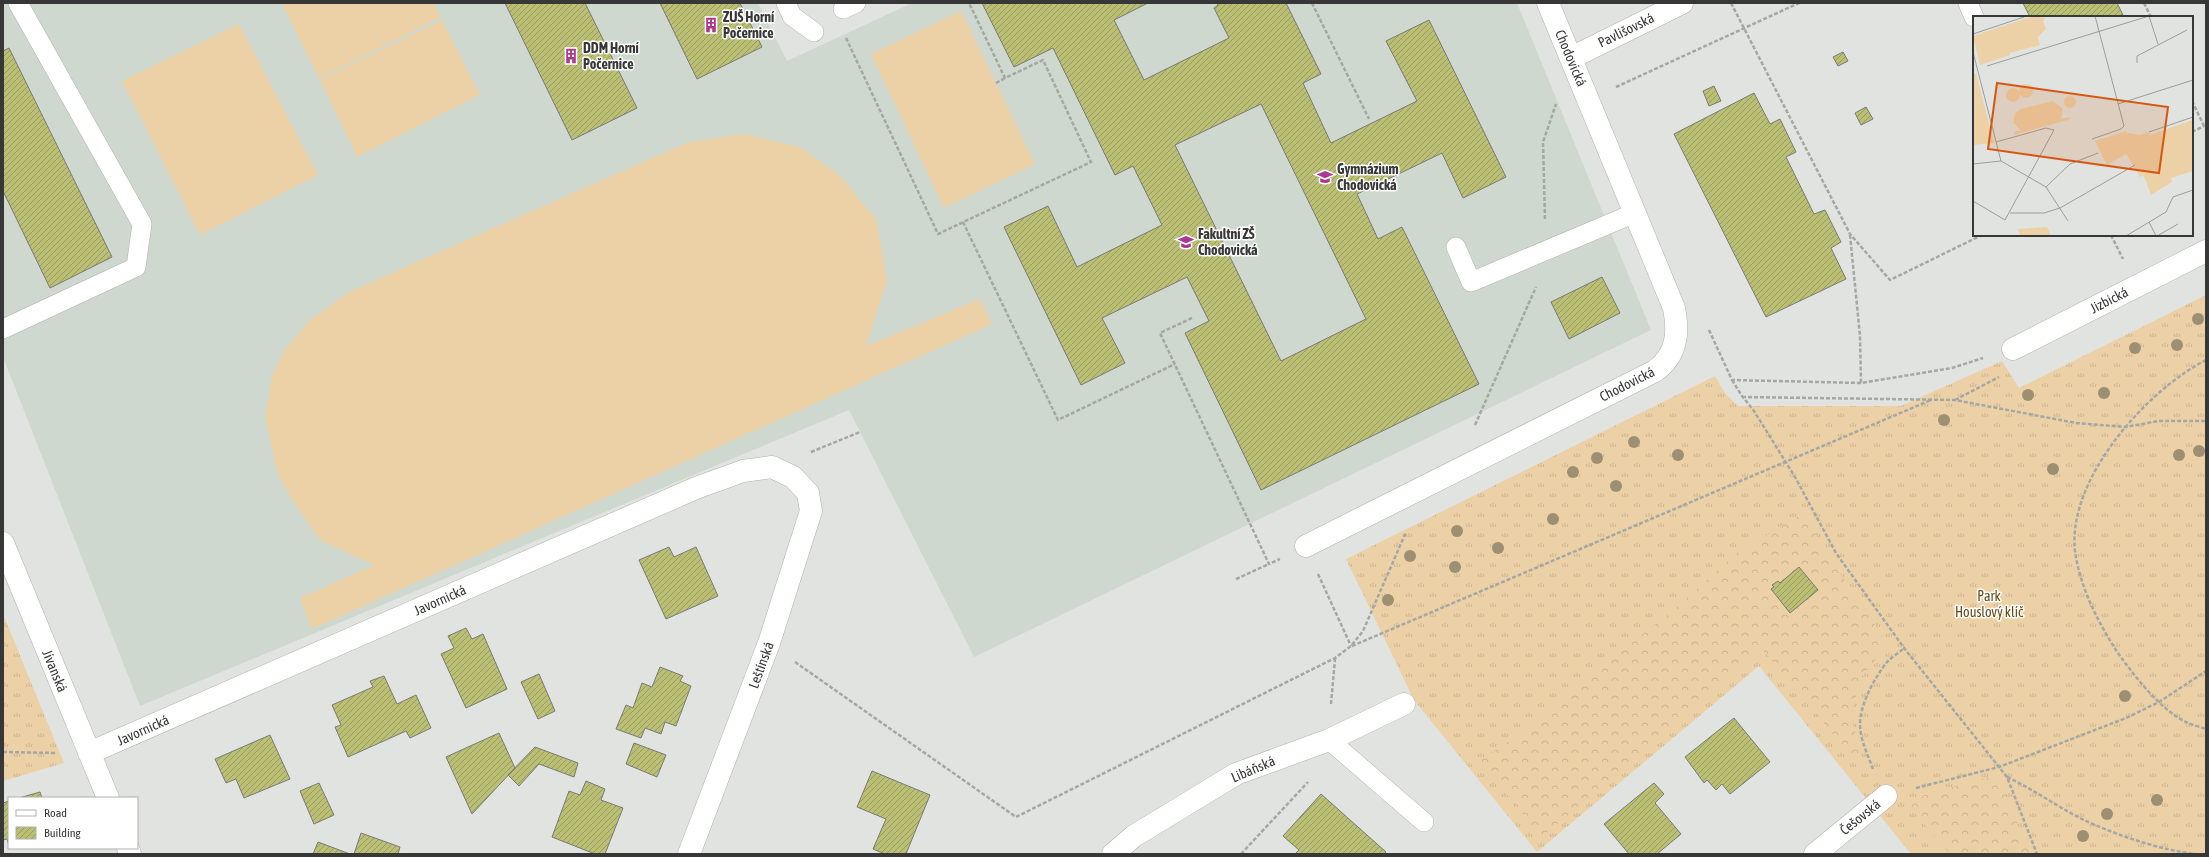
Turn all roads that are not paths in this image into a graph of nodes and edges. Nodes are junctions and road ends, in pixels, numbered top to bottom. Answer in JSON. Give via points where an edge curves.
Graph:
{"nodes":[{"id":1,"x":18,"y":3,"type":"edge"},
{"id":2,"x":786,"y":3,"type":"edge"},
{"id":3,"x":1548,"y":3,"type":"edge"},
{"id":4,"x":1682,"y":3,"type":"edge"},
{"id":5,"x":1968,"y":3,"type":"edge"},
{"id":6,"x":1974,"y":16,"type":"edge"},
{"id":7,"x":814,"y":32,"type":"road end"},
{"id":8,"x":1571,"y":58,"type":"junction"},
{"id":9,"x":1635,"y":213,"type":"junction"},
{"id":10,"x":1456,"y":247,"type":"dead end"},
{"id":11,"x":2206,"y":251,"type":"edge"},
{"id":12,"x":3,"y":329,"type":"edge"},
{"id":13,"x":2013,"y":349,"type":"dead end"},
{"id":14,"x":772,"y":467,"type":"joint"},
{"id":15,"x":3,"y":543,"type":"edge"},
{"id":16,"x":1306,"y":546,"type":"road end"},
{"id":17,"x":1404,"y":704,"type":"dead end"},
{"id":18,"x":1329,"y":740,"type":"junction"},
{"id":19,"x":89,"y":753,"type":"junction"},
{"id":20,"x":1886,"y":796,"type":"road end"},
{"id":21,"x":108,"y":797,"type":"edge"},
{"id":22,"x":1424,"y":822,"type":"dead end"},
{"id":23,"x":689,"y":854,"type":"edge"},
{"id":24,"x":1113,"y":854,"type":"edge"},
{"id":25,"x":1815,"y":854,"type":"edge"}],
"edges":[{"from":1,"to":12,"type":"lane","via":[[142,224],[136,267]]},
{"from":2,"to":7,"type":"lane","via":[[792,16]]},
{"from":3,"to":8,"type":"street","name":"Chodovická"},
{"from":4,"to":8,"type":"street","name":"Pavlišovská"},
{"from":5,"to":6,"type":"lane"},
{"from":8,"to":9,"type":"street","name":"Chodovická"},
{"from":9,"to":10,"type":"lane","via":[[1471,282]]},
{"from":9,"to":16,"type":"street","name":"Chodovická","via":[[1676,317],[1676,345],[1663,365],[1453,474]]},
{"from":11,"to":13,"type":"street","name":"Jizbická"},
{"from":14,"to":19,"type":"street","name":"Javornická","via":[[743,471],[696,488]]},
{"from":14,"to":23,"type":"street","name":"Leštínská","via":[[793,477],[808,493],[811,512],[769,643]]},
{"from":15,"to":19,"type":"street","name":"Jívanská"},
{"from":17,"to":18,"type":"street","name":"Libáňská"},
{"from":18,"to":22,"type":"lane"},
{"from":18,"to":24,"type":"street","name":"Libáňská","via":[[1236,774],[1134,836]]},
{"from":19,"to":21,"type":"street","name":"Jívanská"},
{"from":20,"to":25,"type":"street","name":"Češovská"}]}
